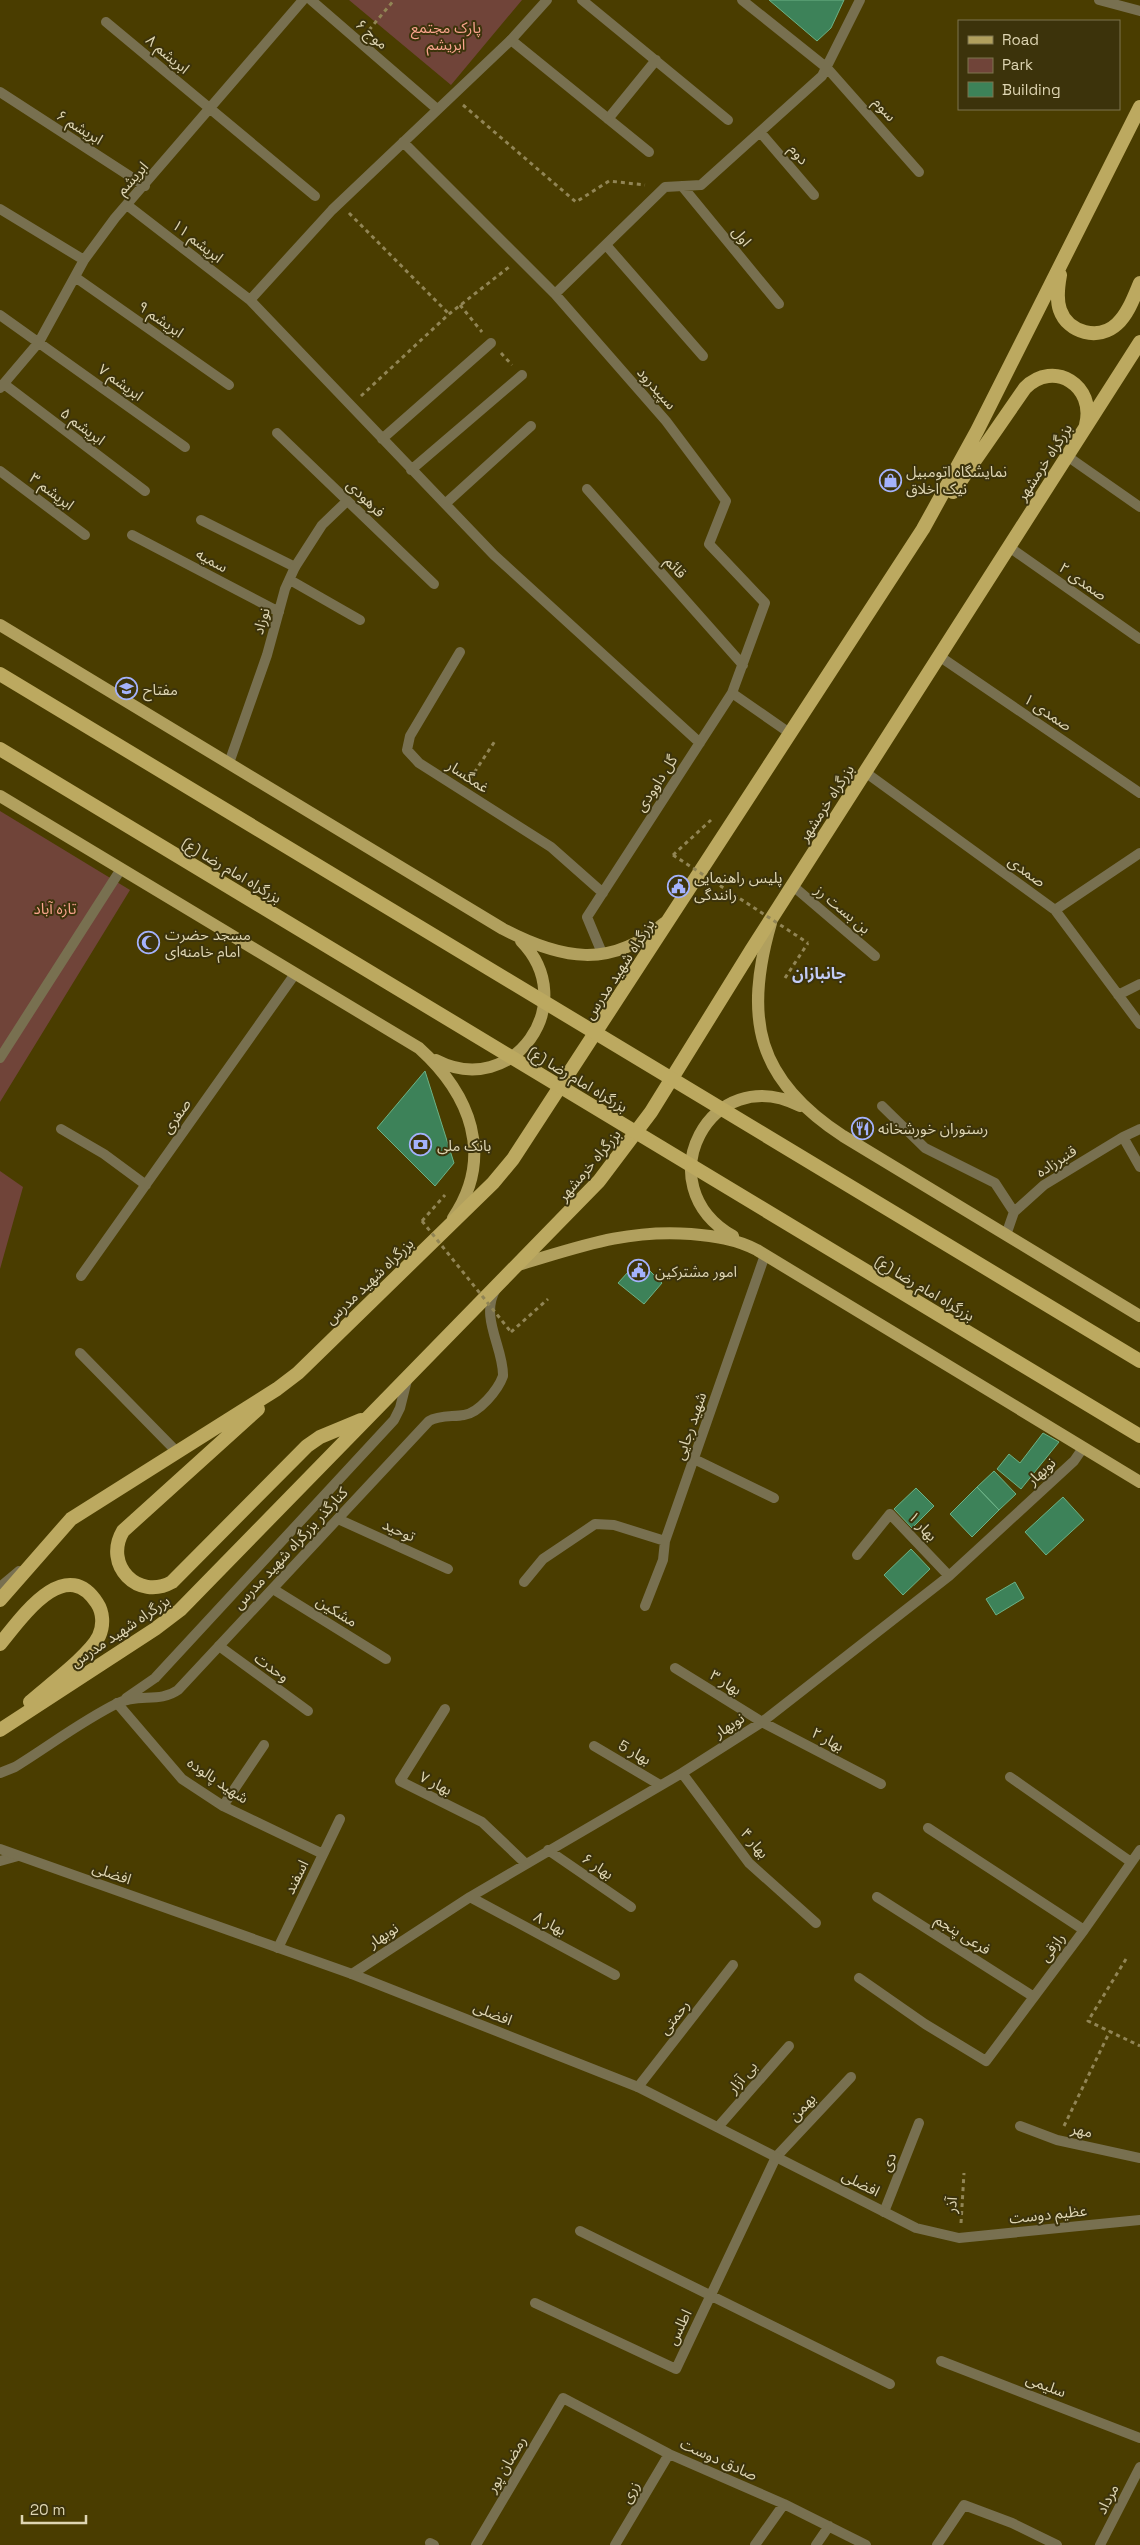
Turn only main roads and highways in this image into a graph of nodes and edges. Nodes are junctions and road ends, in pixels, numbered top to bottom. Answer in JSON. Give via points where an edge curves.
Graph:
{"nodes":[{"id":1,"x":1140,"y":107,"type":"edge"},
{"id":2,"x":1064,"y":257,"type":"junction"},
{"id":3,"x":1140,"y":284,"type":"edge"},
{"id":4,"x":1140,"y":342,"type":"edge"},
{"id":5,"x":1080,"y":437,"type":"junction"},
{"id":6,"x":891,"y":580,"type":"junction"},
{"id":7,"x":0,"y":625,"type":"edge"},
{"id":8,"x":0,"y":674,"type":"edge"},
{"id":9,"x":0,"y":749,"type":"edge"},
{"id":10,"x":0,"y":796,"type":"edge"},
{"id":11,"x":680,"y":904,"type":"junction"},
{"id":12,"x":776,"y":911,"type":"junction"},
{"id":13,"x":505,"y":930,"type":"junction"},
{"id":14,"x":422,"y":1051,"type":"junction"},
{"id":15,"x":815,"y":1115,"type":"junction"},
{"id":16,"x":432,"y":1243,"type":"junction"},
{"id":17,"x":751,"y":1247,"type":"junction"},
{"id":18,"x":518,"y":1265,"type":"junction"},
{"id":19,"x":1140,"y":1316,"type":"edge"},
{"id":20,"x":1140,"y":1361,"type":"edge"},
{"id":21,"x":298,"y":1373,"type":"junction"},
{"id":22,"x":368,"y":1417,"type":"junction"},
{"id":23,"x":1140,"y":1436,"type":"edge"},
{"id":24,"x":1140,"y":1482,"type":"edge"},
{"id":25,"x":0,"y":1600,"type":"edge"},
{"id":26,"x":0,"y":1644,"type":"edge"},
{"id":27,"x":0,"y":1729,"type":"edge"}],
"edges":[{"from":1,"to":2,"type":"highway"},
{"from":2,"to":3,"type":"highway","via":[[1058,284],[1059,306],[1068,323],[1084,332],[1102,332],[1118,323]]},
{"from":2,"to":6,"type":"highway","via":[[959,465]]},
{"from":4,"to":5,"type":"highway","name":"بزرگراه خرمشهر"},
{"from":5,"to":6,"type":"highway","via":[[1088,412],[1080,389],[1070,381],[1053,376],[1030,384]]},
{"from":5,"to":12,"type":"highway","name":"بزرگراه خرمشهر"},
{"from":6,"to":11,"type":"highway"},
{"from":7,"to":13,"type":"main road"},
{"from":8,"to":20,"type":"highway","bridge":true},
{"from":9,"to":23,"type":"highway","name":"بزرگراه امام رضا (ع)","bridge":true},
{"from":10,"to":14,"type":"main road"},
{"from":11,"to":13,"type":"main road","via":[[651,934],[626,947],[602,954],[557,952],[535,946]]},
{"from":11,"to":16,"type":"highway","name":"بزرگراه شهید مدرس","via":[[514,1159]]},
{"from":12,"to":15,"type":"main road","via":[[764,958],[758,1005],[760,1032],[776,1073]]},
{"from":12,"to":18,"type":"highway","name":"بزرگراه خرمشهر","via":[[628,1146],[586,1196]]},
{"from":13,"to":14,"type":"main road","via":[[529,950],[543,978],[544,1008],[533,1036],[516,1054],[483,1068],[453,1067]]},
{"from":14,"to":16,"type":"main road","via":[[442,1070],[458,1093],[468,1114],[473,1143],[472,1166],[465,1194],[448,1224]]},
{"from":15,"to":17,"type":"main road","via":[[782,1098],[752,1097],[734,1102],[719,1112],[696,1140],[690,1170],[696,1199],[714,1224]]},
{"from":15,"to":19,"type":"main road","via":[[843,1136]]},
{"from":16,"to":21,"type":"highway","name":"بزرگراه شهید مدرس"},
{"from":17,"to":18,"type":"main road","via":[[719,1237],[652,1232],[609,1238]]},
{"from":17,"to":24,"type":"main road"},
{"from":18,"to":22,"type":"highway","name":"بزرگراه شهید مدرس"},
{"from":21,"to":22,"type":"highway","via":[[123,1531],[116,1555],[123,1572],[132,1581],[143,1587],[155,1588],[172,1582],[307,1446],[320,1437]]},
{"from":21,"to":25,"type":"highway","name":"بزرگراه شهید مدرس","via":[[71,1518]]},
{"from":22,"to":27,"type":"highway","name":"بزرگراه شهید مدرس","via":[[180,1610]]},
{"from":26,"to":27,"type":"highway","via":[[42,1596],[58,1587],[82,1589],[92,1596],[101,1612],[101,1630],[96,1642]]}]}
